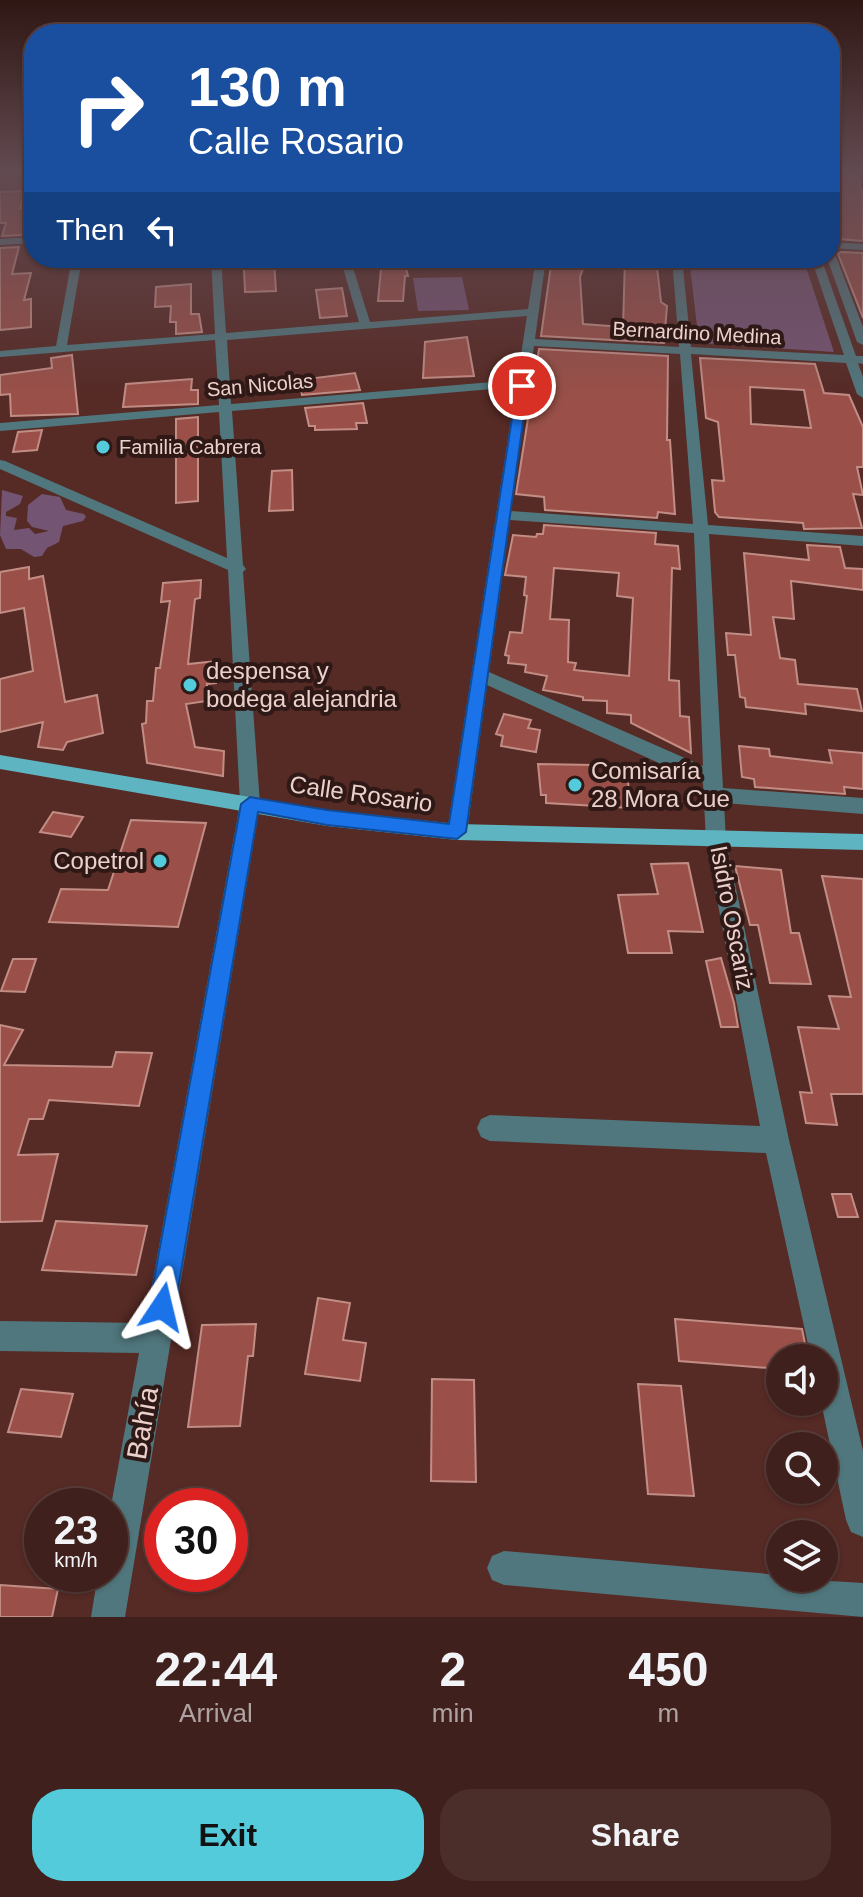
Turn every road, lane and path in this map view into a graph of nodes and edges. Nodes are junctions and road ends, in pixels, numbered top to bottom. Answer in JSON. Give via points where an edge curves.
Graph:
{"nodes":[{"id":1,"x":75,"y":268,"type":"edge"},
{"id":2,"x":217,"y":268,"type":"edge"},
{"id":3,"x":348,"y":268,"type":"edge"},
{"id":4,"x":540,"y":268,"type":"edge"},
{"id":5,"x":678,"y":268,"type":"edge"},
{"id":6,"x":820,"y":268,"type":"edge"},
{"id":7,"x":835,"y":268,"type":"edge"},
{"id":8,"x":533,"y":312,"type":"junction"},
{"id":9,"x":365,"y":325,"type":"junction"},
{"id":10,"x":220,"y":337,"type":"junction"},
{"id":11,"x":529,"y":342,"type":"junction"},
{"id":12,"x":863,"y":342,"type":"edge"},
{"id":13,"x":61,"y":349,"type":"junction"},
{"id":14,"x":685,"y":350,"type":"junction"},
{"id":15,"x":0,"y":354,"type":"edge"},
{"id":16,"x":857,"y":360,"type":"edge"},
{"id":17,"x":523,"y":383,"type":"junction"},
{"id":18,"x":863,"y":394,"type":"edge"},
{"id":19,"x":226,"y":408,"type":"junction"},
{"id":20,"x":0,"y":427,"type":"edge"},
{"id":21,"x":0,"y":464,"type":"edge"},
{"id":22,"x":504,"y":515,"type":"junction"},
{"id":23,"x":701,"y":530,"type":"junction"},
{"id":24,"x":863,"y":541,"type":"edge"},
{"id":25,"x":238,"y":569,"type":"junction"},
{"id":26,"x":480,"y":675,"type":"junction"},
{"id":27,"x":0,"y":762,"type":"edge"},
{"id":28,"x":713,"y":787,"type":"junction"},
{"id":29,"x":250,"y":804,"type":"junction"},
{"id":30,"x":863,"y":806,"type":"edge"},
{"id":31,"x":457,"y":832,"type":"junction"},
{"id":32,"x":716,"y":841,"type":"junction"},
{"id":33,"x":863,"y":842,"type":"edge"},
{"id":34,"x":490,"y":1128,"type":"dead end"},
{"id":35,"x":776,"y":1140,"type":"junction"},
{"id":36,"x":0,"y":1336,"type":"edge"},
{"id":37,"x":157,"y":1338,"type":"junction"},
{"id":38,"x":863,"y":1520,"type":"edge"},
{"id":39,"x":504,"y":1568,"type":"dead end"},
{"id":40,"x":863,"y":1600,"type":"edge"},
{"id":41,"x":108,"y":1617,"type":"edge"}],
"edges":[{"from":1,"to":13,"type":"street"},
{"from":2,"to":10,"type":"street","name":"Bahía"},
{"from":3,"to":9,"type":"street"},
{"from":4,"to":8,"type":"street"},
{"from":5,"to":14,"type":"street","name":"Isidro Oscariz"},
{"from":6,"to":16,"type":"street"},
{"from":7,"to":12,"type":"street"},
{"from":8,"to":9,"type":"street"},
{"from":8,"to":11,"type":"street"},
{"from":9,"to":10,"type":"street"},
{"from":10,"to":13,"type":"street"},
{"from":10,"to":19,"type":"street","name":"Bahía"},
{"from":11,"to":14,"type":"street","name":"Bernardino Medina"},
{"from":11,"to":17,"type":"street"},
{"from":13,"to":15,"type":"street"},
{"from":14,"to":16,"type":"street","name":"Bernardino Medina"},
{"from":14,"to":23,"type":"street","name":"Isidro Oscariz"},
{"from":16,"to":18,"type":"street"},
{"from":17,"to":19,"type":"street","name":"San Nicolas"},
{"from":17,"to":22,"type":"street"},
{"from":19,"to":20,"type":"street","name":"San Nicolas"},
{"from":19,"to":25,"type":"street","name":"Bahía"},
{"from":21,"to":25,"type":"street"},
{"from":22,"to":23,"type":"street"},
{"from":22,"to":26,"type":"street"},
{"from":23,"to":24,"type":"street"},
{"from":23,"to":28,"type":"street","name":"Isidro Oscariz"},
{"from":25,"to":29,"type":"street","name":"Bahía"},
{"from":26,"to":28,"type":"street"},
{"from":26,"to":31,"type":"street"},
{"from":27,"to":29,"type":"main road","name":"Calle Rosario"},
{"from":28,"to":30,"type":"street"},
{"from":28,"to":32,"type":"street","name":"Isidro Oscariz"},
{"from":29,"to":31,"type":"main road","name":"Calle Rosario"},
{"from":29,"to":37,"type":"street","name":"Bahía"},
{"from":31,"to":32,"type":"main road","name":"Calle Rosario"},
{"from":32,"to":33,"type":"main road","name":"Calle Rosario"},
{"from":32,"to":35,"type":"street","name":"Isidro Oscariz"},
{"from":34,"to":35,"type":"street"},
{"from":35,"to":38,"type":"street","name":"Isidro Oscariz"},
{"from":36,"to":37,"type":"street"},
{"from":37,"to":41,"type":"street","name":"Bahía"},
{"from":39,"to":40,"type":"street"}]}
